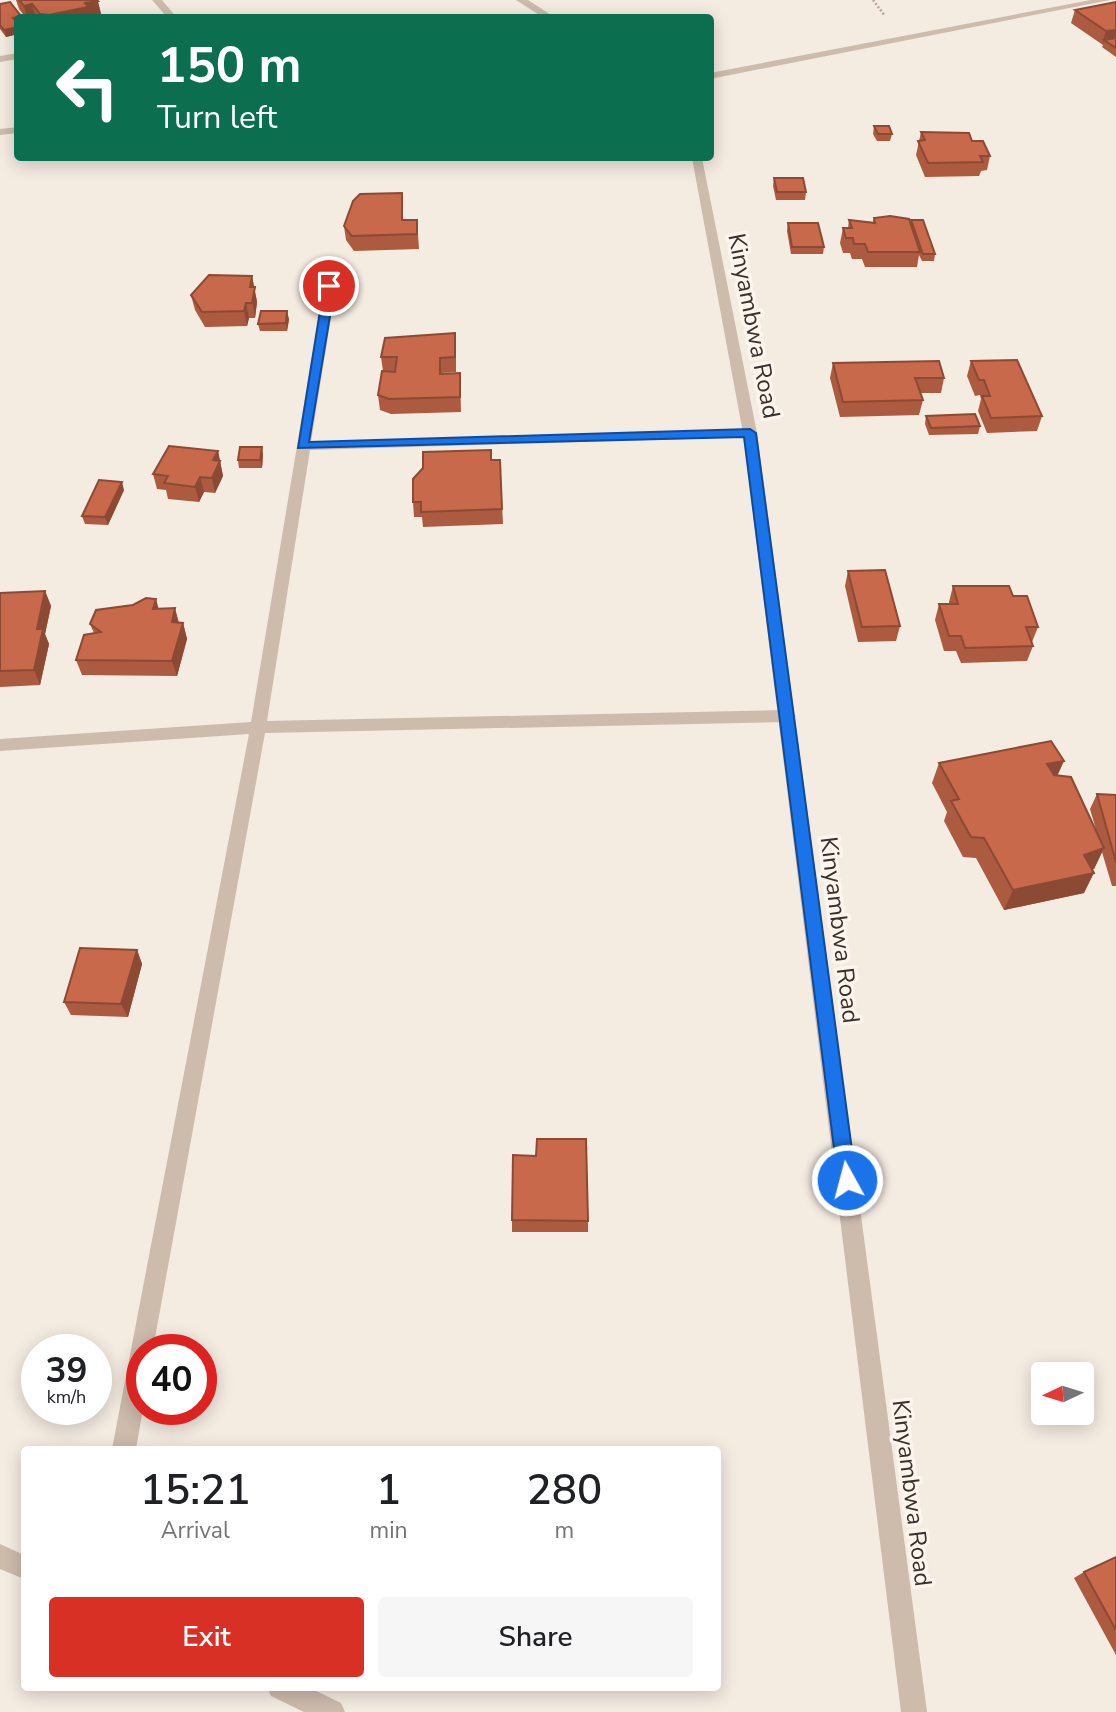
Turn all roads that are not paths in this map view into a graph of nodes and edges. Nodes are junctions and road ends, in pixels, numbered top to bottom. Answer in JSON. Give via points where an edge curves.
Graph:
{"nodes":[{"id":1,"x":157,"y":0,"type":"edge"},
{"id":2,"x":521,"y":0,"type":"edge"},
{"id":3,"x":1105,"y":0,"type":"edge"},
{"id":4,"x":169,"y":14,"type":"edge"},
{"id":5,"x":545,"y":14,"type":"edge"},
{"id":6,"x":714,"y":75,"type":"edge"},
{"id":7,"x":698,"y":161,"type":"edge"},
{"id":8,"x":334,"y":260,"type":"dead end"},
{"id":9,"x":750,"y":433,"type":"junction"},
{"id":10,"x":303,"y":446,"type":"junction"},
{"id":11,"x":788,"y":716,"type":"junction"},
{"id":12,"x":258,"y":727,"type":"junction"},
{"id":13,"x":0,"y":745,"type":"edge"},
{"id":14,"x":145,"y":1334,"type":"edge"},
{"id":15,"x":128,"y":1425,"type":"edge"},
{"id":16,"x":125,"y":1446,"type":"edge"},
{"id":17,"x":0,"y":1556,"type":"edge"},
{"id":18,"x":21,"y":1566,"type":"edge"},
{"id":19,"x":288,"y":1691,"type":"edge"},
{"id":20,"x":916,"y":1707,"type":"edge"},
{"id":21,"x":332,"y":1712,"type":"edge"}],
"edges":[{"from":1,"to":4,"type":"street"},
{"from":2,"to":5,"type":"street"},
{"from":3,"to":6,"type":"street"},
{"from":7,"to":9,"type":"street","name":"Kinyambwa Road"},
{"from":8,"to":10,"type":"street"},
{"from":9,"to":10,"type":"street"},
{"from":9,"to":11,"type":"street","name":"Kinyambwa Road"},
{"from":10,"to":12,"type":"street"},
{"from":11,"to":12,"type":"street"},
{"from":11,"to":20,"type":"street","name":"Kinyambwa Road"},
{"from":12,"to":13,"type":"street"},
{"from":12,"to":14,"type":"street"},
{"from":15,"to":16,"type":"street"},
{"from":17,"to":18,"type":"street"},
{"from":19,"to":21,"type":"street"}]}
